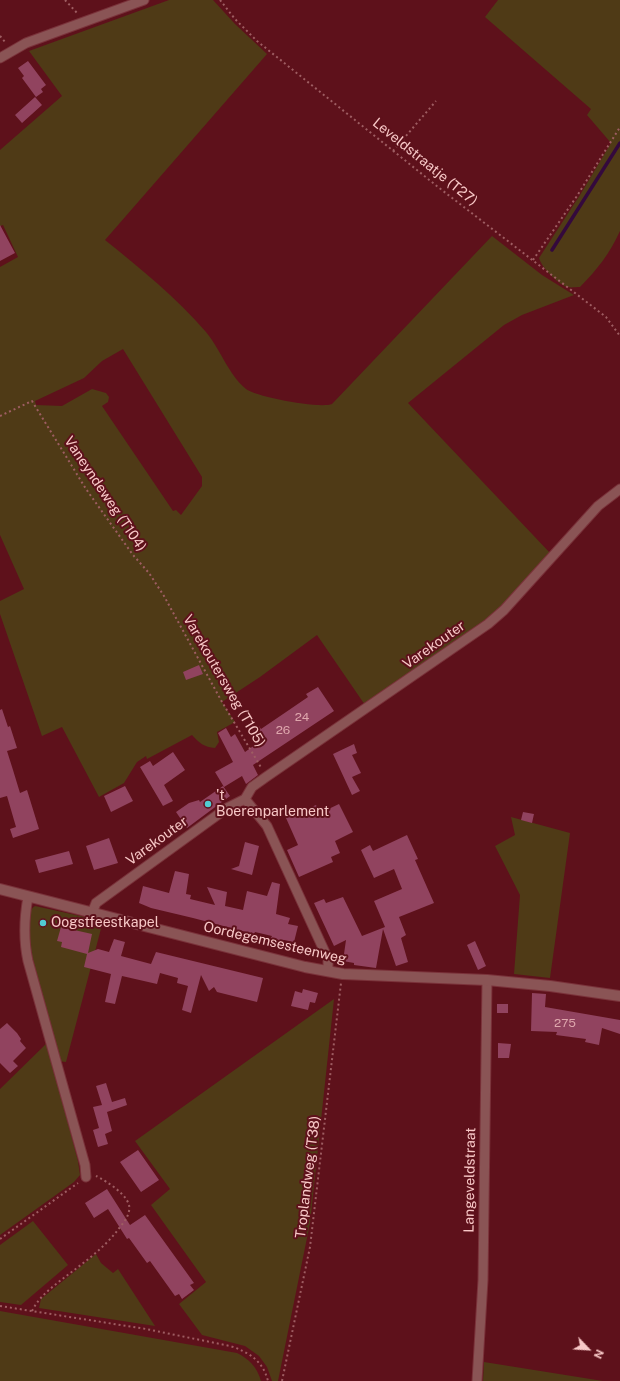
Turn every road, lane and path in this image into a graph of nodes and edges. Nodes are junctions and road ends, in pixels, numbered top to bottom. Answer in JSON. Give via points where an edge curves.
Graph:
{"nodes":[{"id":1,"x":65,"y":0,"type":"edge"},
{"id":2,"x":144,"y":0,"type":"edge"},
{"id":3,"x":220,"y":0,"type":"edge"},
{"id":4,"x":85,"y":22,"type":"junction"},
{"id":5,"x":0,"y":58,"type":"edge"},
{"id":6,"x":436,"y":101,"type":"dead end"},
{"id":7,"x":620,"y":127,"type":"edge"},
{"id":8,"x":393,"y":150,"type":"junction"},
{"id":9,"x":533,"y":260,"type":"junction"},
{"id":10,"x":620,"y":336,"type":"edge"},
{"id":11,"x":0,"y":416,"type":"edge"},
{"id":12,"x":620,"y":489,"type":"edge"},
{"id":13,"x":164,"y":596,"type":"joint"},
{"id":14,"x":266,"y":777,"type":"junction"},
{"id":15,"x":245,"y":799,"type":"junction"},
{"id":16,"x":0,"y":889,"type":"edge"},
{"id":17,"x":28,"y":897,"type":"junction"},
{"id":18,"x":92,"y":913,"type":"junction"},
{"id":19,"x":328,"y":971,"type":"junction"},
{"id":20,"x":343,"y":974,"type":"junction"},
{"id":21,"x":487,"y":980,"type":"junction"},
{"id":22,"x":620,"y":996,"type":"edge"},
{"id":23,"x":86,"y":1174,"type":"junction"},
{"id":24,"x":0,"y":1239,"type":"edge"},
{"id":25,"x":0,"y":1306,"type":"edge"},
{"id":26,"x":32,"y":1311,"type":"junction"},
{"id":27,"x":268,"y":1381,"type":"edge"},
{"id":28,"x":282,"y":1381,"type":"edge"},
{"id":29,"x":477,"y":1381,"type":"edge"}],
"edges":[{"from":1,"to":4,"type":"path"},
{"from":2,"to":4,"type":"street"},
{"from":3,"to":8,"type":"path","name":"Leveldstraatje (T27)","via":[[234,19],[257,41]]},
{"from":4,"to":5,"type":"street","via":[[26,43]]},
{"from":6,"to":8,"type":"path"},
{"from":7,"to":9,"type":"path"},
{"from":8,"to":9,"type":"path","name":"Leveldstraatje (T27)"},
{"from":9,"to":10,"type":"path","name":"Leveldstraatje (T27)","via":[[606,317]]},
{"from":11,"to":13,"type":"path","name":"Vaneyndeweg (T104)","via":[[32,401],[86,489]]},
{"from":12,"to":14,"type":"street","name":"Varekouter","via":[[598,506],[504,610],[488,624]]},
{"from":13,"to":14,"type":"path","name":"Varekoutersweg (T105)"},
{"from":14,"to":15,"type":"street","name":"Varekouter","via":[[252,787]]},
{"from":15,"to":18,"type":"street","name":"Varekouter","via":[[227,808],[96,902]]},
{"from":15,"to":19,"type":"street","via":[[267,826],[328,959]]},
{"from":16,"to":17,"type":"street","name":"Oordegemsesteenweg"},
{"from":17,"to":18,"type":"street","name":"Oordegemsesteenweg"},
{"from":17,"to":23,"type":"street","via":[[24,942],[35,991]]},
{"from":18,"to":19,"type":"street","name":"Oordegemsesteenweg"},
{"from":19,"to":20,"type":"street","name":"Oordegemsesteenweg"},
{"from":20,"to":21,"type":"street","name":"Oordegemsesteenweg"},
{"from":20,"to":28,"type":"path","name":"Troplandweg (T38)","via":[[310,1247]]},
{"from":21,"to":22,"type":"street","name":"Oordegemsesteenweg"},
{"from":21,"to":29,"type":"street","name":"Langeveldstraat","via":[[483,1280]]},
{"from":23,"to":24,"type":"path"},
{"from":23,"to":26,"type":"path","via":[[116,1188],[129,1204],[130,1211],[117,1232],[46,1292]]},
{"from":25,"to":26,"type":"path"},
{"from":26,"to":27,"type":"path","via":[[146,1329],[230,1346],[240,1349],[260,1363]]}]}
